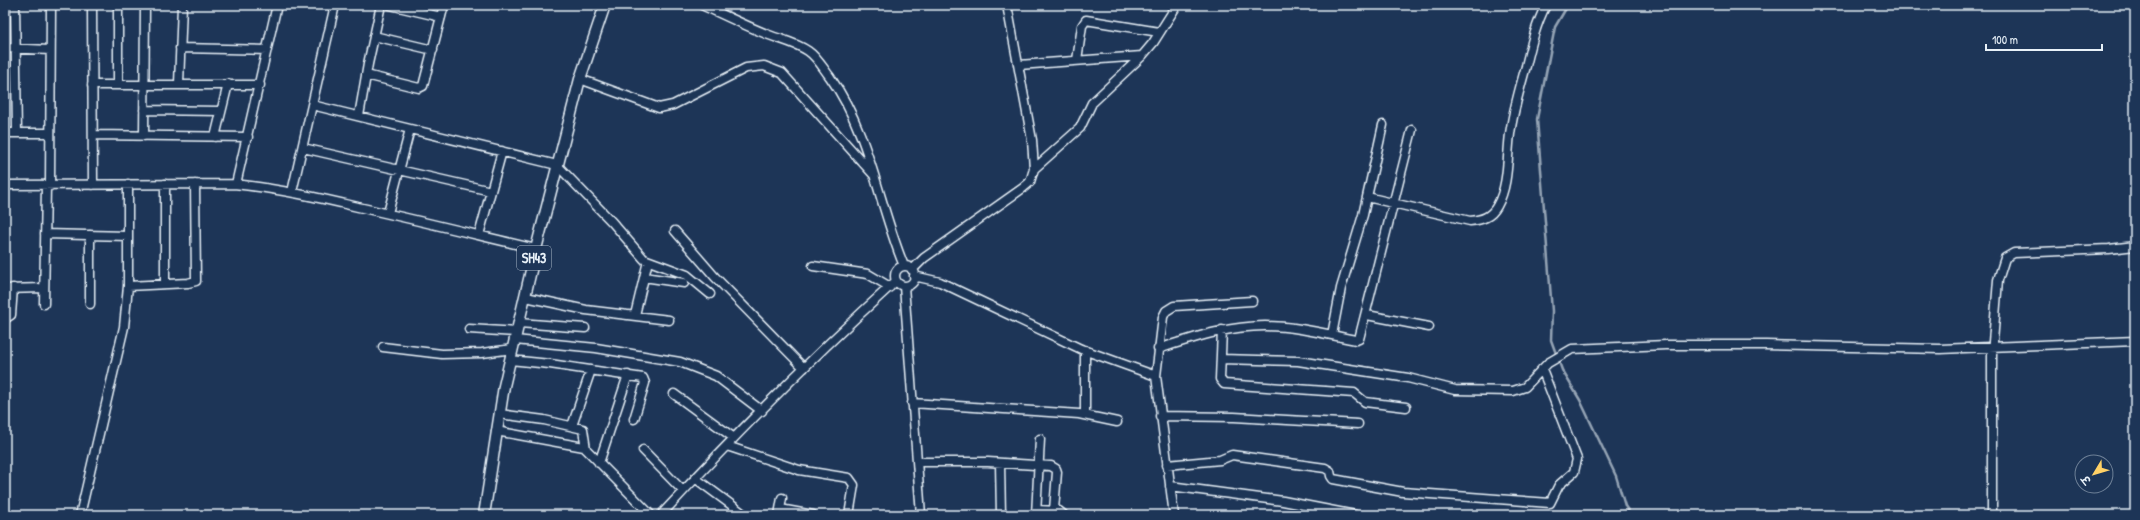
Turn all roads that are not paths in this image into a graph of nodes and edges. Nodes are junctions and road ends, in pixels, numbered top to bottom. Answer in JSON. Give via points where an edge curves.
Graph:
{"nodes":[{"id":1,"x":15,"y":5,"type":"edge"},
{"id":2,"x":51,"y":5,"type":"edge"},
{"id":3,"x":92,"y":5,"type":"edge"},
{"id":4,"x":118,"y":5,"type":"edge"},
{"id":5,"x":145,"y":5,"type":"edge"},
{"id":6,"x":182,"y":5,"type":"edge"},
{"id":7,"x":277,"y":5,"type":"edge"},
{"id":8,"x":335,"y":5,"type":"edge"},
{"id":9,"x":381,"y":5,"type":"edge"},
{"id":10,"x":390,"y":5,"type":"edge"},
{"id":11,"x":444,"y":5,"type":"edge"},
{"id":12,"x":605,"y":5,"type":"edge"},
{"id":13,"x":702,"y":5,"type":"edge"},
{"id":14,"x":1007,"y":5,"type":"edge"},
{"id":15,"x":1177,"y":5,"type":"edge"},
{"id":16,"x":1546,"y":5,"type":"edge"},
{"id":17,"x":441,"y":17,"type":"junction"},
{"id":18,"x":1159,"y":32,"type":"junction"},
{"id":19,"x":374,"y":36,"type":"junction"},
{"id":20,"x":5,"y":48,"type":"edge"},
{"id":21,"x":15,"y":48,"type":"junction"},
{"id":22,"x":180,"y":48,"type":"junction"},
{"id":23,"x":50,"y":50,"type":"junction"},
{"id":24,"x":266,"y":50,"type":"junction"},
{"id":25,"x":433,"y":50,"type":"junction"},
{"id":26,"x":1142,"y":56,"type":"junction"},
{"id":27,"x":1077,"y":60,"type":"junction"},
{"id":28,"x":1019,"y":65,"type":"junction"},
{"id":29,"x":366,"y":75,"type":"junction"},
{"id":30,"x":580,"y":79,"type":"junction"},
{"id":31,"x":118,"y":84,"type":"junction"},
{"id":32,"x":144,"y":84,"type":"junction"},
{"id":33,"x":179,"y":84,"type":"junction"},
{"id":34,"x":228,"y":84,"type":"junction"},
{"id":35,"x":92,"y":85,"type":"junction"},
{"id":36,"x":260,"y":85,"type":"junction"},
{"id":37,"x":312,"y":105,"type":"junction"},
{"id":38,"x":144,"y":110,"type":"junction"},
{"id":39,"x":221,"y":111,"type":"junction"},
{"id":40,"x":359,"y":116,"type":"junction"},
{"id":41,"x":1383,"y":125,"type":"dead end"},
{"id":42,"x":410,"y":129,"type":"junction"},
{"id":43,"x":1412,"y":130,"type":"dead end"},
{"id":44,"x":5,"y":133,"type":"edge"},
{"id":45,"x":17,"y":133,"type":"junction"},
{"id":46,"x":50,"y":133,"type":"junction"},
{"id":47,"x":93,"y":135,"type":"junction"},
{"id":48,"x":144,"y":136,"type":"junction"},
{"id":49,"x":215,"y":137,"type":"junction"},
{"id":50,"x":248,"y":137,"type":"junction"},
{"id":51,"x":303,"y":148,"type":"junction"},
{"id":52,"x":502,"y":150,"type":"junction"},
{"id":53,"x":557,"y":165,"type":"junction"},
{"id":54,"x":1034,"y":169,"type":"junction"},
{"id":55,"x":399,"y":170,"type":"junction"},
{"id":56,"x":874,"y":175,"type":"junction"},
{"id":57,"x":128,"y":184,"type":"junction"},
{"id":58,"x":164,"y":184,"type":"junction"},
{"id":59,"x":195,"y":184,"type":"junction"},
{"id":60,"x":236,"y":184,"type":"junction"},
{"id":61,"x":5,"y":185,"type":"edge"},
{"id":62,"x":93,"y":185,"type":"junction"},
{"id":63,"x":48,"y":186,"type":"junction"},
{"id":64,"x":491,"y":191,"type":"junction"},
{"id":65,"x":292,"y":192,"type":"junction"},
{"id":66,"x":1367,"y":197,"type":"junction"},
{"id":67,"x":1395,"y":203,"type":"junction"},
{"id":68,"x":388,"y":214,"type":"junction"},
{"id":69,"x":675,"y":231,"type":"dead end"},
{"id":70,"x":45,"y":234,"type":"junction"},
{"id":71,"x":90,"y":235,"type":"junction"},
{"id":72,"x":479,"y":235,"type":"junction"},
{"id":73,"x":128,"y":236,"type":"junction"},
{"id":74,"x":2135,"y":246,"type":"edge"},
{"id":75,"x":536,"y":249,"type":"junction"},
{"id":76,"x":648,"y":261,"type":"junction"},
{"id":77,"x":812,"y":266,"type":"dead end"},
{"id":78,"x":904,"y":266,"type":"junction"},
{"id":79,"x":913,"y":273,"type":"junction"},
{"id":80,"x":644,"y":277,"type":"junction"},
{"id":81,"x":684,"y":283,"type":"dead end"},
{"id":82,"x":165,"y":284,"type":"junction"},
{"id":83,"x":893,"y":284,"type":"junction"},
{"id":84,"x":128,"y":286,"type":"junction"},
{"id":85,"x":904,"y":286,"type":"junction"},
{"id":86,"x":44,"y":288,"type":"junction"},
{"id":87,"x":9,"y":289,"type":"edge"},
{"id":88,"x":710,"y":294,"type":"dead end"},
{"id":89,"x":526,"y":297,"type":"junction"},
{"id":90,"x":1252,"y":301,"type":"dead end"},
{"id":91,"x":44,"y":304,"type":"dead end"},
{"id":92,"x":90,"y":304,"type":"dead end"},
{"id":93,"x":635,"y":315,"type":"junction"},
{"id":94,"x":1367,"y":315,"type":"junction"},
{"id":95,"x":5,"y":319,"type":"edge"},
{"id":96,"x":669,"y":320,"type":"dead end"},
{"id":97,"x":1429,"y":327,"type":"dead end"},
{"id":98,"x":585,"y":328,"type":"dead end"},
{"id":99,"x":469,"y":329,"type":"dead end"},
{"id":100,"x":1222,"y":330,"type":"junction"},
{"id":101,"x":1332,"y":335,"type":"junction"},
{"id":102,"x":516,"y":336,"type":"junction"},
{"id":103,"x":2135,"y":341,"type":"edge"},
{"id":104,"x":383,"y":347,"type":"dead end"},
{"id":105,"x":1993,"y":348,"type":"junction"},
{"id":106,"x":1158,"y":349,"type":"junction"},
{"id":107,"x":1084,"y":350,"type":"junction"},
{"id":108,"x":1221,"y":359,"type":"junction"},
{"id":109,"x":510,"y":360,"type":"junction"},
{"id":110,"x":804,"y":368,"type":"junction"},
{"id":111,"x":1542,"y":369,"type":"junction"},
{"id":112,"x":591,"y":370,"type":"junction"},
{"id":113,"x":628,"y":375,"type":"junction"},
{"id":114,"x":1156,"y":376,"type":"junction"},
{"id":115,"x":674,"y":394,"type":"dead end"},
{"id":116,"x":912,"y":402,"type":"junction"},
{"id":117,"x":1406,"y":407,"type":"dead end"},
{"id":118,"x":762,"y":410,"type":"junction"},
{"id":119,"x":499,"y":414,"type":"junction"},
{"id":120,"x":1086,"y":415,"type":"junction"},
{"id":121,"x":1160,"y":416,"type":"junction"},
{"id":122,"x":634,"y":419,"type":"dead end"},
{"id":123,"x":1116,"y":422,"type":"dead end"},
{"id":124,"x":1358,"y":424,"type":"dead end"},
{"id":125,"x":572,"y":426,"type":"junction"},
{"id":126,"x":496,"y":432,"type":"junction"},
{"id":127,"x":734,"y":438,"type":"junction"},
{"id":128,"x":1040,"y":439,"type":"dead end"},
{"id":129,"x":726,"y":446,"type":"junction"},
{"id":130,"x":586,"y":449,"type":"junction"},
{"id":131,"x":643,"y":450,"type":"dead end"},
{"id":132,"x":917,"y":462,"type":"junction"},
{"id":133,"x":600,"y":463,"type":"junction"},
{"id":134,"x":1000,"y":463,"type":"junction"},
{"id":135,"x":1038,"y":464,"type":"junction"},
{"id":136,"x":1167,"y":465,"type":"junction"},
{"id":137,"x":695,"y":478,"type":"junction"},
{"id":138,"x":1170,"y":486,"type":"junction"},
{"id":139,"x":683,"y":491,"type":"junction"},
{"id":140,"x":782,"y":498,"type":"dead end"},
{"id":141,"x":1054,"y":510,"type":"junction"},
{"id":142,"x":779,"y":512,"type":"edge"},
{"id":143,"x":1036,"y":512,"type":"edge"},
{"id":144,"x":80,"y":515,"type":"edge"},
{"id":145,"x":484,"y":515,"type":"edge"},
{"id":146,"x":651,"y":515,"type":"edge"},
{"id":147,"x":661,"y":515,"type":"edge"},
{"id":148,"x":745,"y":515,"type":"edge"},
{"id":149,"x":813,"y":515,"type":"edge"},
{"id":150,"x":849,"y":515,"type":"edge"},
{"id":151,"x":921,"y":515,"type":"edge"},
{"id":152,"x":1001,"y":515,"type":"edge"},
{"id":153,"x":1064,"y":515,"type":"edge"},
{"id":154,"x":1174,"y":515,"type":"edge"},
{"id":155,"x":1355,"y":515,"type":"edge"},
{"id":156,"x":1992,"y":515,"type":"edge"}],
"edges":[{"from":1,"to":21,"type":"street"},
{"from":2,"to":23,"type":"street"},
{"from":3,"to":35,"type":"street"},
{"from":4,"to":31,"type":"street"},
{"from":5,"to":32,"type":"street"},
{"from":6,"to":22,"type":"street"},
{"from":7,"to":24,"type":"street"},
{"from":8,"to":37,"type":"street"},
{"from":9,"to":19,"type":"street"},
{"from":10,"to":17,"type":"street"},
{"from":11,"to":17,"type":"street"},
{"from":12,"to":30,"type":"main road","number":"SH43"},
{"from":13,"to":56,"type":"street","via":[[798,46],[814,56],[845,102],[860,132]]},
{"from":14,"to":28,"type":"street"},
{"from":15,"to":18,"type":"street"},
{"from":16,"to":67,"type":"street","via":[[1538,22],[1518,97],[1510,133],[1504,191],[1498,206],[1491,215],[1470,221]]},
{"from":17,"to":25,"type":"street"},
{"from":18,"to":26,"type":"street"},
{"from":18,"to":27,"type":"street","via":[[1086,20],[1082,26]]},
{"from":19,"to":25,"type":"street"},
{"from":19,"to":29,"type":"street"},
{"from":20,"to":21,"type":"street"},
{"from":21,"to":23,"type":"street"},
{"from":21,"to":45,"type":"street"},
{"from":22,"to":24,"type":"street"},
{"from":22,"to":33,"type":"street"},
{"from":23,"to":46,"type":"street"},
{"from":24,"to":36,"type":"street"},
{"from":25,"to":29,"type":"street","via":[[421,87]]},
{"from":26,"to":27,"type":"street"},
{"from":26,"to":54,"type":"street","via":[[1092,103],[1080,128],[1071,138]]},
{"from":27,"to":28,"type":"street"},
{"from":28,"to":54,"type":"street","via":[[1032,140]]},
{"from":29,"to":40,"type":"street"},
{"from":30,"to":53,"type":"main road","number":"SH43"},
{"from":30,"to":56,"type":"street","via":[[659,108],[673,105],[746,68],[764,66],[782,73]]},
{"from":31,"to":32,"type":"street"},
{"from":31,"to":35,"type":"street"},
{"from":32,"to":33,"type":"street"},
{"from":32,"to":38,"type":"street"},
{"from":33,"to":34,"type":"street"},
{"from":34,"to":36,"type":"street"},
{"from":34,"to":39,"type":"street"},
{"from":35,"to":47,"type":"street"},
{"from":36,"to":50,"type":"street"},
{"from":37,"to":40,"type":"street"},
{"from":37,"to":51,"type":"street"},
{"from":38,"to":39,"type":"street"},
{"from":38,"to":48,"type":"street"},
{"from":39,"to":49,"type":"street"},
{"from":40,"to":42,"type":"street"},
{"from":41,"to":66,"type":"street"},
{"from":42,"to":52,"type":"street"},
{"from":42,"to":55,"type":"street"},
{"from":43,"to":67,"type":"street"},
{"from":44,"to":45,"type":"street"},
{"from":45,"to":46,"type":"street"},
{"from":46,"to":63,"type":"street"},
{"from":47,"to":48,"type":"street"},
{"from":47,"to":62,"type":"street"},
{"from":48,"to":49,"type":"street"},
{"from":49,"to":50,"type":"street"},
{"from":50,"to":60,"type":"street"},
{"from":51,"to":55,"type":"street"},
{"from":51,"to":65,"type":"street"},
{"from":52,"to":53,"type":"street"},
{"from":52,"to":64,"type":"street"},
{"from":53,"to":75,"type":"main road","number":"SH43"},
{"from":53,"to":76,"type":"street"},
{"from":54,"to":79,"type":"street","via":[[1029,184],[924,258]]},
{"from":55,"to":64,"type":"street"},
{"from":55,"to":68,"type":"street"},
{"from":56,"to":78,"type":"street","via":[[891,235]]},
{"from":57,"to":58,"type":"street"},
{"from":57,"to":62,"type":"street"},
{"from":57,"to":73,"type":"street"},
{"from":58,"to":59,"type":"street"},
{"from":58,"to":82,"type":"street"},
{"from":59,"to":60,"type":"street"},
{"from":59,"to":82,"type":"street","via":[[197,278],[194,282]]},
{"from":60,"to":65,"type":"street"},
{"from":61,"to":63,"type":"street"},
{"from":62,"to":63,"type":"street"},
{"from":63,"to":70,"type":"street"},
{"from":64,"to":72,"type":"street"},
{"from":65,"to":68,"type":"street"},
{"from":66,"to":67,"type":"street"},
{"from":66,"to":101,"type":"street"},
{"from":67,"to":94,"type":"street"},
{"from":68,"to":72,"type":"street"},
{"from":69,"to":110,"type":"street","via":[[715,277]]},
{"from":70,"to":71,"type":"street"},
{"from":70,"to":86,"type":"street"},
{"from":71,"to":73,"type":"street"},
{"from":71,"to":92,"type":"street"},
{"from":72,"to":75,"type":"street"},
{"from":73,"to":84,"type":"street"},
{"from":74,"to":105,"type":"street","via":[[2109,250],[2009,255],[2005,258],[1998,280]]},
{"from":75,"to":89,"type":"main road","number":"SH43"},
{"from":76,"to":80,"type":"street"},
{"from":76,"to":88,"type":"street","via":[[687,275]]},
{"from":77,"to":83,"type":"street","via":[[868,274]]},
{"from":78,"to":79,"type":"street"},
{"from":78,"to":83,"type":"street","via":[[896,272]]},
{"from":79,"to":85,"type":"street","via":[[910,284]]},
{"from":79,"to":107,"type":"street","via":[[940,282]]},
{"from":80,"to":81,"type":"street"},
{"from":80,"to":93,"type":"street"},
{"from":82,"to":84,"type":"street"},
{"from":83,"to":85,"type":"street"},
{"from":83,"to":110,"type":"street"},
{"from":84,"to":144,"type":"street","via":[[124,327]]},
{"from":85,"to":116,"type":"street"},
{"from":86,"to":87,"type":"street"},
{"from":86,"to":91,"type":"street"},
{"from":87,"to":95,"type":"street","via":[[11,315]]},
{"from":89,"to":93,"type":"street","via":[[586,310]]},
{"from":89,"to":102,"type":"main road","number":"SH43"},
{"from":90,"to":106,"type":"street","via":[[1170,308],[1163,317]]},
{"from":93,"to":96,"type":"street"},
{"from":94,"to":97,"type":"street"},
{"from":94,"to":101,"type":"street","via":[[1359,339]]},
{"from":98,"to":102,"type":"street"},
{"from":99,"to":102,"type":"street"},
{"from":100,"to":101,"type":"street","via":[[1265,326],[1298,328]]},
{"from":100,"to":106,"type":"street"},
{"from":100,"to":108,"type":"street"},
{"from":102,"to":104,"type":"street","via":[[447,354]]},
{"from":102,"to":109,"type":"main road","number":"SH43"},
{"from":102,"to":118,"type":"street","via":[[680,362],[716,376]]},
{"from":103,"to":105,"type":"street"},
{"from":105,"to":111,"type":"street","via":[[1666,345],[1572,349]]},
{"from":105,"to":156,"type":"street"},
{"from":106,"to":114,"type":"street"},
{"from":107,"to":114,"type":"street"},
{"from":107,"to":120,"type":"street"},
{"from":108,"to":111,"type":"street","via":[[1298,361],[1408,378],[1460,391],[1522,389]]},
{"from":108,"to":117,"type":"street","via":[[1220,379],[1224,384],[1354,393],[1365,402]]},
{"from":109,"to":112,"type":"street"},
{"from":109,"to":119,"type":"main road","number":"SH43"},
{"from":110,"to":118,"type":"street"},
{"from":111,"to":136,"type":"street","via":[[1577,459],[1574,472],[1559,485],[1550,503],[1403,492],[1333,479],[1330,471],[1325,468],[1232,455],[1220,460]]},
{"from":112,"to":113,"type":"street"},
{"from":112,"to":125,"type":"street"},
{"from":113,"to":122,"type":"street","via":[[645,380]]},
{"from":113,"to":133,"type":"street"},
{"from":114,"to":121,"type":"street"},
{"from":115,"to":127,"type":"street"},
{"from":116,"to":120,"type":"street"},
{"from":116,"to":132,"type":"street"},
{"from":118,"to":127,"type":"street"},
{"from":119,"to":125,"type":"street"},
{"from":119,"to":126,"type":"main road","number":"SH43"},
{"from":120,"to":123,"type":"street"},
{"from":121,"to":124,"type":"street"},
{"from":121,"to":136,"type":"street"},
{"from":125,"to":130,"type":"street","via":[[585,432]]},
{"from":126,"to":130,"type":"street","via":[[581,446]]},
{"from":126,"to":145,"type":"main road","number":"SH43"},
{"from":127,"to":129,"type":"street"},
{"from":128,"to":135,"type":"street"},
{"from":129,"to":137,"type":"street"},
{"from":129,"to":150,"type":"street","via":[[799,470],[849,478],[854,485]]},
{"from":130,"to":133,"type":"street"},
{"from":131,"to":139,"type":"street"},
{"from":132,"to":134,"type":"street"},
{"from":132,"to":151,"type":"street"},
{"from":133,"to":146,"type":"street"},
{"from":134,"to":135,"type":"street"},
{"from":134,"to":152,"type":"street"},
{"from":135,"to":141,"type":"street","via":[[1056,469]]},
{"from":135,"to":143,"type":"street"},
{"from":136,"to":138,"type":"street"},
{"from":137,"to":139,"type":"street"},
{"from":137,"to":148,"type":"street"},
{"from":138,"to":154,"type":"street"},
{"from":138,"to":155,"type":"street","via":[[1283,501]]},
{"from":139,"to":147,"type":"street"},
{"from":140,"to":142,"type":"street"},
{"from":141,"to":143,"type":"street"},
{"from":141,"to":153,"type":"street"},
{"from":142,"to":149,"type":"street"}]}
